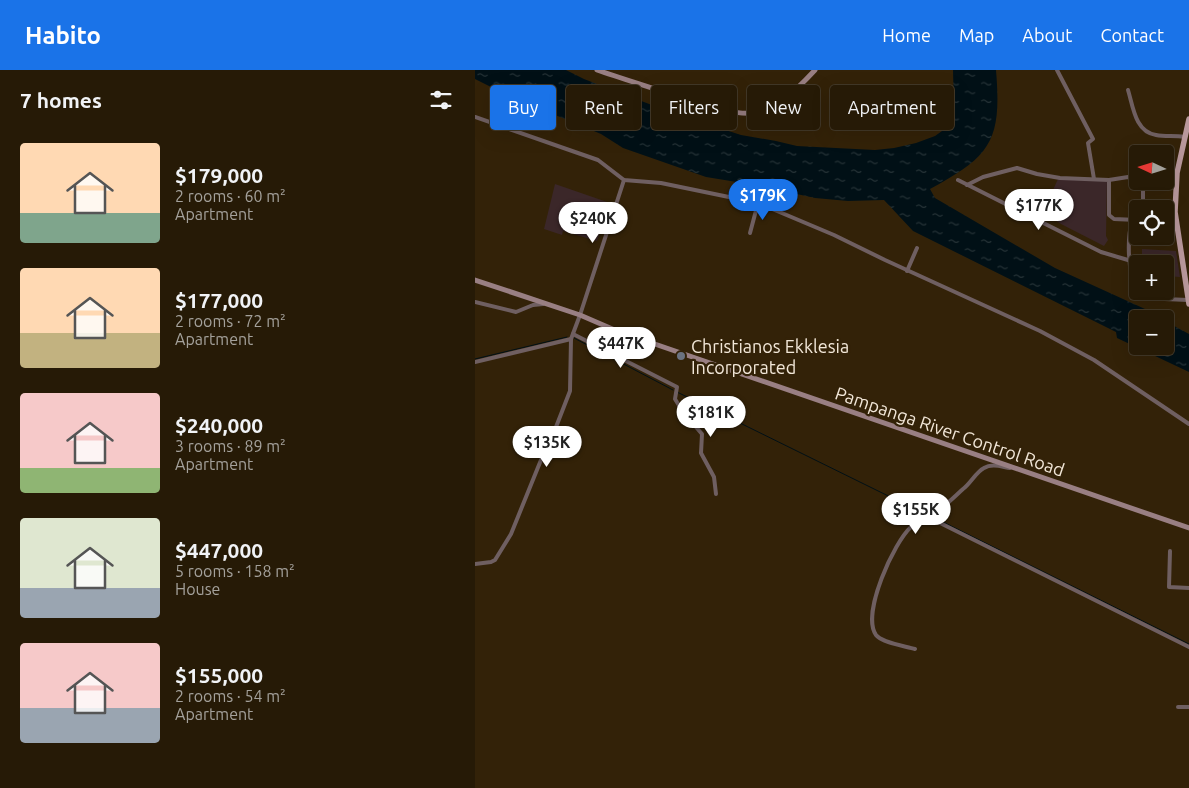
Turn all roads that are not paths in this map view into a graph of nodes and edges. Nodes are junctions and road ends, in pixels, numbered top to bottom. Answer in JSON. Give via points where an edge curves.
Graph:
{"nodes":[{"id":1,"x":597,"y":70,"type":"edge"},
{"id":2,"x":815,"y":70,"type":"edge"},
{"id":3,"x":1057,"y":70,"type":"edge"},
{"id":4,"x":1128,"y":90,"type":"dead end"},
{"id":5,"x":475,"y":117,"type":"edge"},
{"id":6,"x":1189,"y":119,"type":"edge"},
{"id":7,"x":1184,"y":137,"type":"junction"},
{"id":8,"x":1129,"y":176,"type":"edge"},
{"id":9,"x":1094,"y":179,"type":"junction"},
{"id":10,"x":625,"y":180,"type":"junction"},
{"id":11,"x":958,"y":180,"type":"dead end"},
{"id":12,"x":1109,"y":180,"type":"junction"},
{"id":13,"x":967,"y":185,"type":"junction"},
{"id":14,"x":758,"y":203,"type":"junction"},
{"id":15,"x":1175,"y":205,"type":"joint"},
{"id":16,"x":1129,"y":220,"type":"edge"},
{"id":17,"x":1175,"y":221,"type":"joint"},
{"id":18,"x":750,"y":233,"type":"dead end"},
{"id":19,"x":1129,"y":237,"type":"edge"},
{"id":20,"x":917,"y":248,"type":"dead end"},
{"id":21,"x":1128,"y":260,"type":"junction"},
{"id":22,"x":907,"y":271,"type":"junction"},
{"id":23,"x":1189,"y":276,"type":"edge"},
{"id":24,"x":475,"y":280,"type":"edge"},
{"id":25,"x":1186,"y":283,"type":"junction"},
{"id":26,"x":1188,"y":300,"type":"edge"},
{"id":27,"x":475,"y":302,"type":"edge"},
{"id":28,"x":543,"y":304,"type":"junction"},
{"id":29,"x":1189,"y":304,"type":"edge"},
{"id":30,"x":580,"y":315,"type":"junction"},
{"id":31,"x":573,"y":334,"type":"junction"},
{"id":32,"x":571,"y":339,"type":"junction"},
{"id":33,"x":475,"y":362,"type":"edge"},
{"id":34,"x":1189,"y":424,"type":"edge"},
{"id":35,"x":1015,"y":468,"type":"junction"},
{"id":36,"x":716,"y":494,"type":"dead end"},
{"id":37,"x":930,"y":516,"type":"junction"},
{"id":38,"x":1189,"y":528,"type":"edge"},
{"id":39,"x":1170,"y":551,"type":"dead end"},
{"id":40,"x":475,"y":564,"type":"edge"},
{"id":41,"x":1189,"y":588,"type":"edge"},
{"id":42,"x":1189,"y":647,"type":"edge"},
{"id":43,"x":915,"y":649,"type":"dead end"},
{"id":44,"x":1178,"y":707,"type":"dead end"},
{"id":45,"x":1189,"y":707,"type":"edge"}],
"edges":[{"from":1,"to":2,"type":"main road","via":[[700,104],[751,113],[764,111],[779,102]]},
{"from":3,"to":9,"type":"street","via":[[1093,139],[1088,143]]},
{"from":4,"to":7,"type":"street","via":[[1138,124],[1155,135]]},
{"from":5,"to":10,"type":"street","via":[[598,160]]},
{"from":6,"to":7,"type":"main road"},
{"from":7,"to":15,"type":"main road"},
{"from":8,"to":12,"type":"street"},
{"from":9,"to":12,"type":"street"},
{"from":9,"to":13,"type":"street","via":[[1060,178],[1017,168]]},
{"from":10,"to":14,"type":"street","via":[[661,183]]},
{"from":10,"to":30,"type":"street"},
{"from":11,"to":13,"type":"street"},
{"from":12,"to":16,"type":"street","via":[[1109,215],[1114,219]]},
{"from":13,"to":21,"type":"street","via":[[1101,252]]},
{"from":14,"to":18,"type":"street"},
{"from":14,"to":22,"type":"street"},
{"from":15,"to":17,"type":"main road"},
{"from":17,"to":25,"type":"main road"},
{"from":19,"to":21,"type":"street"},
{"from":20,"to":22,"type":"street"},
{"from":21,"to":26,"type":"street","via":[[1137,296]]},
{"from":22,"to":34,"type":"street","via":[[1040,331],[1094,360]]},
{"from":23,"to":25,"type":"street"},
{"from":24,"to":28,"type":"main road","name":"Pampanga River Control Road"},
{"from":25,"to":26,"type":"main road"},
{"from":26,"to":29,"type":"main road"},
{"from":27,"to":28,"type":"street","via":[[516,312]]},
{"from":28,"to":30,"type":"main road","name":"Pampanga River Control Road"},
{"from":30,"to":31,"type":"street"},
{"from":30,"to":35,"type":"main road","name":"Pampanga River Control Road","via":[[617,331]]},
{"from":31,"to":32,"type":"street"},
{"from":31,"to":36,"type":"street","via":[[677,386],[675,399],[702,434],[701,453],[714,477]]},
{"from":32,"to":33,"type":"street"},
{"from":32,"to":40,"type":"street","via":[[570,391],[511,534],[495,560]]},
{"from":35,"to":37,"type":"street","via":[[985,467]]},
{"from":35,"to":38,"type":"main road","name":"Pampanga River Control Road"},
{"from":37,"to":42,"type":"street"},
{"from":37,"to":43,"type":"street","via":[[912,526],[901,539],[875,594],[875,634],[883,640]]},
{"from":39,"to":41,"type":"street","via":[[1169,587]]},
{"from":44,"to":45,"type":"street"}]}
